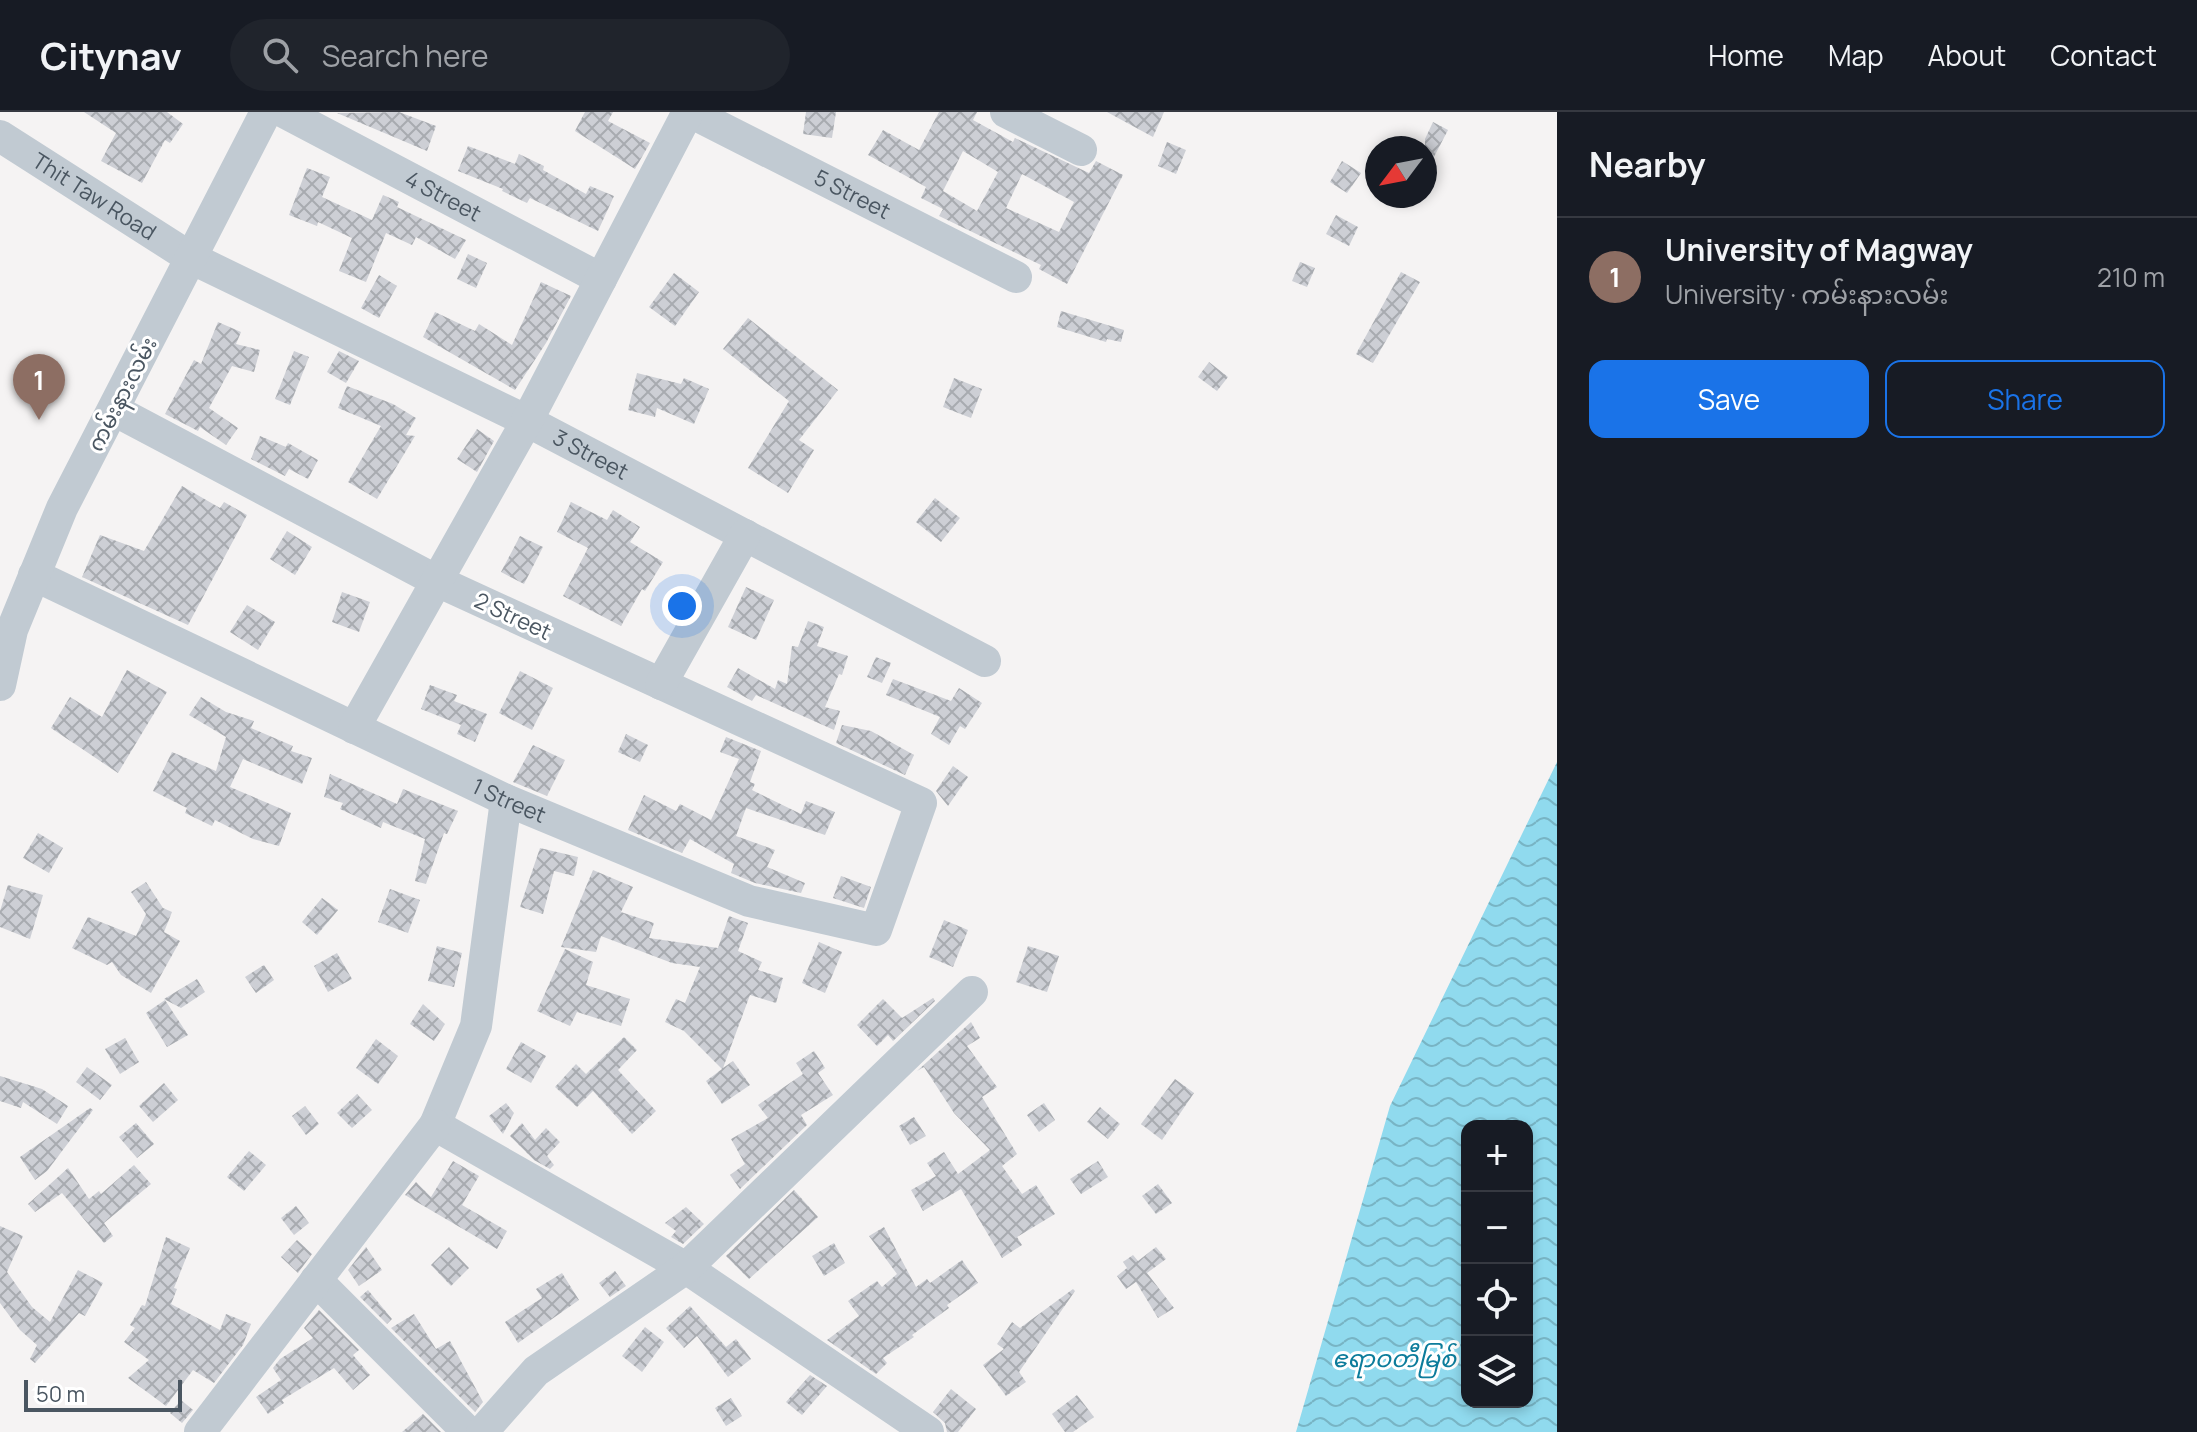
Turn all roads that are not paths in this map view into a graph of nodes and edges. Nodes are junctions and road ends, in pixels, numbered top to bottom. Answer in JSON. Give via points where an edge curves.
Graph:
{"nodes":[{"id":1,"x":266,"y":112,"type":"edge"},
{"id":2,"x":284,"y":112,"type":"edge"},
{"id":3,"x":689,"y":112,"type":"edge"},
{"id":4,"x":1006,"y":112,"type":"edge"},
{"id":5,"x":0,"y":136,"type":"edge"},
{"id":6,"x":1081,"y":150,"type":"dead end"},
{"id":7,"x":191,"y":258,"type":"junction"},
{"id":8,"x":1016,"y":277,"type":"dead end"},
{"id":9,"x":601,"y":279,"type":"junction"},
{"id":10,"x":114,"y":410,"type":"junction"},
{"id":11,"x":527,"y":421,"type":"junction"},
{"id":12,"x":745,"y":535,"type":"junction"},
{"id":13,"x":34,"y":575,"type":"junction"},
{"id":14,"x":437,"y":581,"type":"junction"},
{"id":15,"x":985,"y":661,"type":"dead end"},
{"id":16,"x":661,"y":684,"type":"junction"},
{"id":17,"x":0,"y":685,"type":"edge"},
{"id":18,"x":354,"y":728,"type":"junction"},
{"id":19,"x":506,"y":800,"type":"junction"},
{"id":20,"x":921,"y":803,"type":"joint"},
{"id":21,"x":972,"y":992,"type":"dead end"},
{"id":22,"x":435,"y":1125,"type":"junction"},
{"id":23,"x":686,"y":1268,"type":"junction"},
{"id":24,"x":316,"y":1280,"type":"junction"},
{"id":25,"x":200,"y":1432,"type":"edge"},
{"id":26,"x":468,"y":1432,"type":"edge"},
{"id":27,"x":482,"y":1432,"type":"edge"},
{"id":28,"x":928,"y":1432,"type":"edge"}],
"edges":[{"from":1,"to":7,"type":"street","name":"ကမ်းနားလမ်း"},
{"from":2,"to":9,"type":"street","name":"4 Street"},
{"from":3,"to":8,"type":"street","name":"5 Street"},
{"from":3,"to":9,"type":"street"},
{"from":4,"to":6,"type":"street"},
{"from":5,"to":7,"type":"street","name":"Thit Taw Road"},
{"from":7,"to":10,"type":"street","name":"ကမ်းနားလမ်း"},
{"from":7,"to":11,"type":"street","name":"3 Street"},
{"from":9,"to":11,"type":"street"},
{"from":10,"to":13,"type":"street","name":"ကမ်းနားလမ်း","via":[[62,508]]},
{"from":10,"to":14,"type":"street","name":"2 Street"},
{"from":11,"to":12,"type":"street","name":"3 Street"},
{"from":11,"to":14,"type":"street"},
{"from":12,"to":15,"type":"street","name":"3 Street"},
{"from":12,"to":16,"type":"street"},
{"from":13,"to":17,"type":"street","name":"ကမ်းနားလမ်း","via":[[12,630]]},
{"from":13,"to":18,"type":"street","name":"1 Street"},
{"from":14,"to":16,"type":"street","name":"2 Street"},
{"from":14,"to":18,"type":"street"},
{"from":16,"to":20,"type":"street","name":"2 Street"},
{"from":18,"to":19,"type":"street","name":"1 Street"},
{"from":19,"to":20,"type":"street","name":"1 Street","via":[[749,901],[876,930]]},
{"from":19,"to":22,"type":"street","via":[[476,1026]]},
{"from":21,"to":23,"type":"street"},
{"from":22,"to":23,"type":"street"},
{"from":22,"to":24,"type":"street"},
{"from":23,"to":27,"type":"street","via":[[536,1371]]},
{"from":23,"to":28,"type":"street"},
{"from":24,"to":25,"type":"street"},
{"from":24,"to":26,"type":"street"}]}
